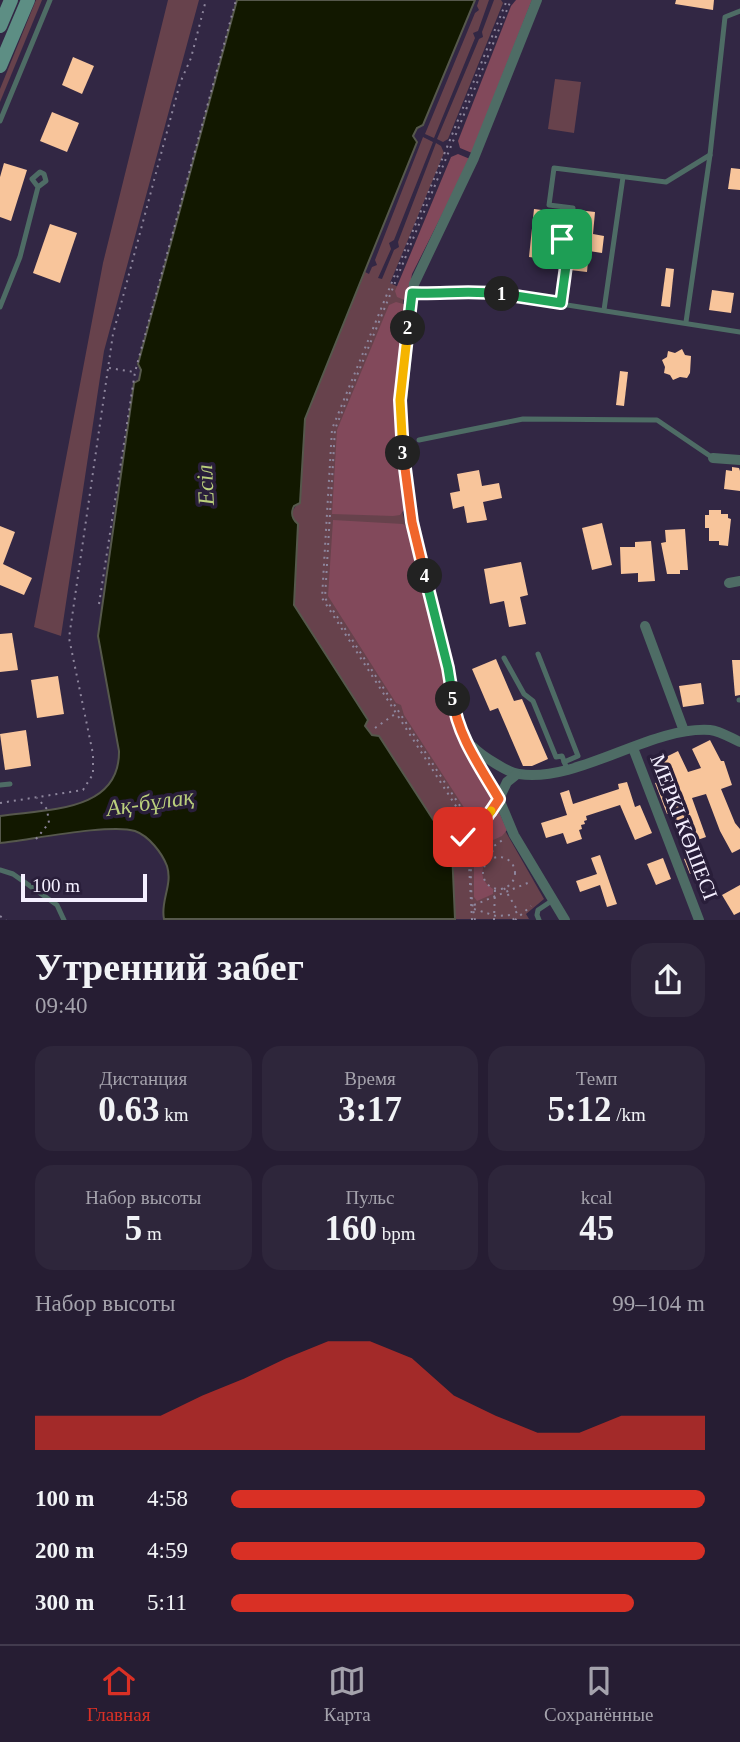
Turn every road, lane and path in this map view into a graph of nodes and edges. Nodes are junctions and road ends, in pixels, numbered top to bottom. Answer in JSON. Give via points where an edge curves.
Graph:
{"nodes":[{"id":1,"x":11,"y":0,"type":"edge"},
{"id":2,"x":27,"y":0,"type":"edge"},
{"id":3,"x":50,"y":0,"type":"edge"},
{"id":4,"x":206,"y":0,"type":"edge"},
{"id":5,"x":236,"y":0,"type":"edge"},
{"id":6,"x":507,"y":0,"type":"edge"},
{"id":7,"x":537,"y":0,"type":"edge"},
{"id":8,"x":740,"y":11,"type":"edge"},
{"id":9,"x":0,"y":26,"type":"edge"},
{"id":10,"x":0,"y":66,"type":"edge"},
{"id":11,"x":0,"y":121,"type":"edge"},
{"id":12,"x":710,"y":155,"type":"junction"},
{"id":13,"x":623,"y":177,"type":"junction"},
{"id":14,"x":38,"y":187,"type":"dead end"},
{"id":15,"x":412,"y":293,"type":"junction"},
{"id":16,"x":561,"y":303,"type":"junction"},
{"id":17,"x":0,"y":307,"type":"edge"},
{"id":18,"x":604,"y":310,"type":"junction"},
{"id":19,"x":686,"y":322,"type":"junction"},
{"id":20,"x":740,"y":332,"type":"edge"},
{"id":21,"x":108,"y":368,"type":"junction"},
{"id":22,"x":135,"y":372,"type":"junction"},
{"id":23,"x":419,"y":440,"type":"dead end"},
{"id":24,"x":713,"y":458,"type":"joint"},
{"id":25,"x":740,"y":460,"type":"edge"},
{"id":26,"x":99,"y":604,"type":"dead end"},
{"id":27,"x":645,"y":626,"type":"dead end"},
{"id":28,"x":538,"y":654,"type":"dead end"},
{"id":29,"x":504,"y":658,"type":"dead end"},
{"id":30,"x":399,"y":711,"type":"dead end"},
{"id":31,"x":396,"y":713,"type":"junction"},
{"id":32,"x":375,"y":728,"type":"dead end"},
{"id":33,"x":684,"y":731,"type":"junction"},
{"id":34,"x":466,"y":740,"type":"junction"},
{"id":35,"x":740,"y":742,"type":"edge"},
{"id":36,"x":633,"y":748,"type":"junction"},
{"id":37,"x":565,"y":765,"type":"junction"},
{"id":38,"x":517,"y":775,"type":"junction"},
{"id":39,"x":10,"y":784,"type":"dead end"},
{"id":40,"x":0,"y":785,"type":"edge"},
{"id":41,"x":36,"y":797,"type":"junction"},
{"id":42,"x":499,"y":799,"type":"junction"},
{"id":43,"x":0,"y":803,"type":"edge"},
{"id":44,"x":472,"y":831,"type":"junction"},
{"id":45,"x":514,"y":835,"type":"junction"},
{"id":46,"x":36,"y":839,"type":"dead end"},
{"id":47,"x":451,"y":846,"type":"dead end"},
{"id":48,"x":491,"y":860,"type":"junction"},
{"id":49,"x":0,"y":870,"type":"edge"},
{"id":50,"x":534,"y":881,"type":"dead end"},
{"id":51,"x":495,"y":888,"type":"junction"},
{"id":52,"x":503,"y":888,"type":"junction"},
{"id":53,"x":506,"y":893,"type":"junction"},
{"id":54,"x":495,"y":897,"type":"junction"},
{"id":55,"x":553,"y":900,"type":"junction"},
{"id":56,"x":534,"y":904,"type":"dead end"},
{"id":57,"x":511,"y":915,"type":"junction"},
{"id":58,"x":0,"y":916,"type":"edge"},
{"id":59,"x":494,"y":917,"type":"edge"},
{"id":60,"x":6,"y":919,"type":"edge"},
{"id":61,"x":64,"y":919,"type":"edge"},
{"id":62,"x":472,"y":919,"type":"edge"},
{"id":63,"x":514,"y":919,"type":"edge"},
{"id":64,"x":539,"y":919,"type":"edge"},
{"id":65,"x":565,"y":919,"type":"edge"},
{"id":66,"x":699,"y":919,"type":"edge"}],
"edges":[{"from":1,"to":9,"type":"main road"},
{"from":2,"to":10,"type":"main road"},
{"from":3,"to":11,"type":"lane"},
{"from":4,"to":21,"type":"path","via":[[120,308]]},
{"from":5,"to":22,"type":"path"},
{"from":6,"to":31,"type":"path","via":[[332,429],[322,598]]},
{"from":7,"to":15,"type":"street","via":[[480,146]]},
{"from":8,"to":12,"type":"lane","via":[[725,17]]},
{"from":12,"to":13,"type":"lane","via":[[666,182]]},
{"from":12,"to":19,"type":"lane"},
{"from":13,"to":16,"type":"lane","via":[[554,168],[549,205],[573,208],[571,221],[562,232],[568,251]]},
{"from":13,"to":18,"type":"lane"},
{"from":14,"to":17,"type":"lane","via":[[20,257]]},
{"from":15,"to":16,"type":"lane","via":[[477,291]]},
{"from":15,"to":34,"type":"street","via":[[400,400],[401,445],[412,522],[454,707]]},
{"from":16,"to":18,"type":"lane"},
{"from":18,"to":19,"type":"lane"},
{"from":19,"to":20,"type":"lane"},
{"from":21,"to":22,"type":"path"},
{"from":21,"to":41,"type":"path","via":[[69,638],[93,774],[83,790]]},
{"from":22,"to":26,"type":"path"},
{"from":23,"to":24,"type":"lane","via":[[523,419],[657,420]]},
{"from":24,"to":25,"type":"street"},
{"from":27,"to":33,"type":"street","name":"МЕРКІ КӨШЕСІ"},
{"from":28,"to":37,"type":"lane","via":[[578,756]]},
{"from":29,"to":37,"type":"lane","via":[[524,694],[533,701],[556,757],[562,756]]},
{"from":30,"to":31,"type":"path"},
{"from":31,"to":32,"type":"path"},
{"from":31,"to":44,"type":"path"},
{"from":33,"to":35,"type":"street","via":[[713,730]]},
{"from":33,"to":36,"type":"street"},
{"from":34,"to":38,"type":"street","via":[[480,754]]},
{"from":34,"to":42,"type":"street"},
{"from":36,"to":37,"type":"street"},
{"from":36,"to":66,"type":"street","name":"МЕРКІ КӨШЕСІ"},
{"from":37,"to":38,"type":"street","via":[[555,773]]},
{"from":38,"to":42,"type":"street","via":[[507,782]]},
{"from":39,"to":40,"type":"lane"},
{"from":41,"to":43,"type":"path"},
{"from":41,"to":46,"type":"path","via":[[47,809],[49,823]]},
{"from":42,"to":44,"type":"path"},
{"from":42,"to":45,"type":"street"},
{"from":44,"to":47,"type":"path"},
{"from":44,"to":62,"type":"path","via":[[468,847]]},
{"from":45,"to":48,"type":"path","via":[[494,846]]},
{"from":45,"to":55,"type":"street"},
{"from":48,"to":51,"type":"path","via":[[484,877]]},
{"from":48,"to":52,"type":"path","via":[[505,858],[515,869],[513,879]]},
{"from":49,"to":61,"type":"lane","via":[[57,905]]},
{"from":50,"to":53,"type":"path"},
{"from":51,"to":52,"type":"path"},
{"from":51,"to":54,"type":"path"},
{"from":52,"to":53,"type":"path"},
{"from":53,"to":54,"type":"path"},
{"from":53,"to":57,"type":"path","via":[[517,911]]},
{"from":54,"to":59,"type":"path"},
{"from":54,"to":59,"type":"path","via":[[473,907]]},
{"from":55,"to":64,"type":"lane","via":[[537,913]]},
{"from":55,"to":65,"type":"street"},
{"from":56,"to":63,"type":"path"},
{"from":57,"to":59,"type":"path"},
{"from":57,"to":63,"type":"path"},
{"from":58,"to":60,"type":"path"}]}
